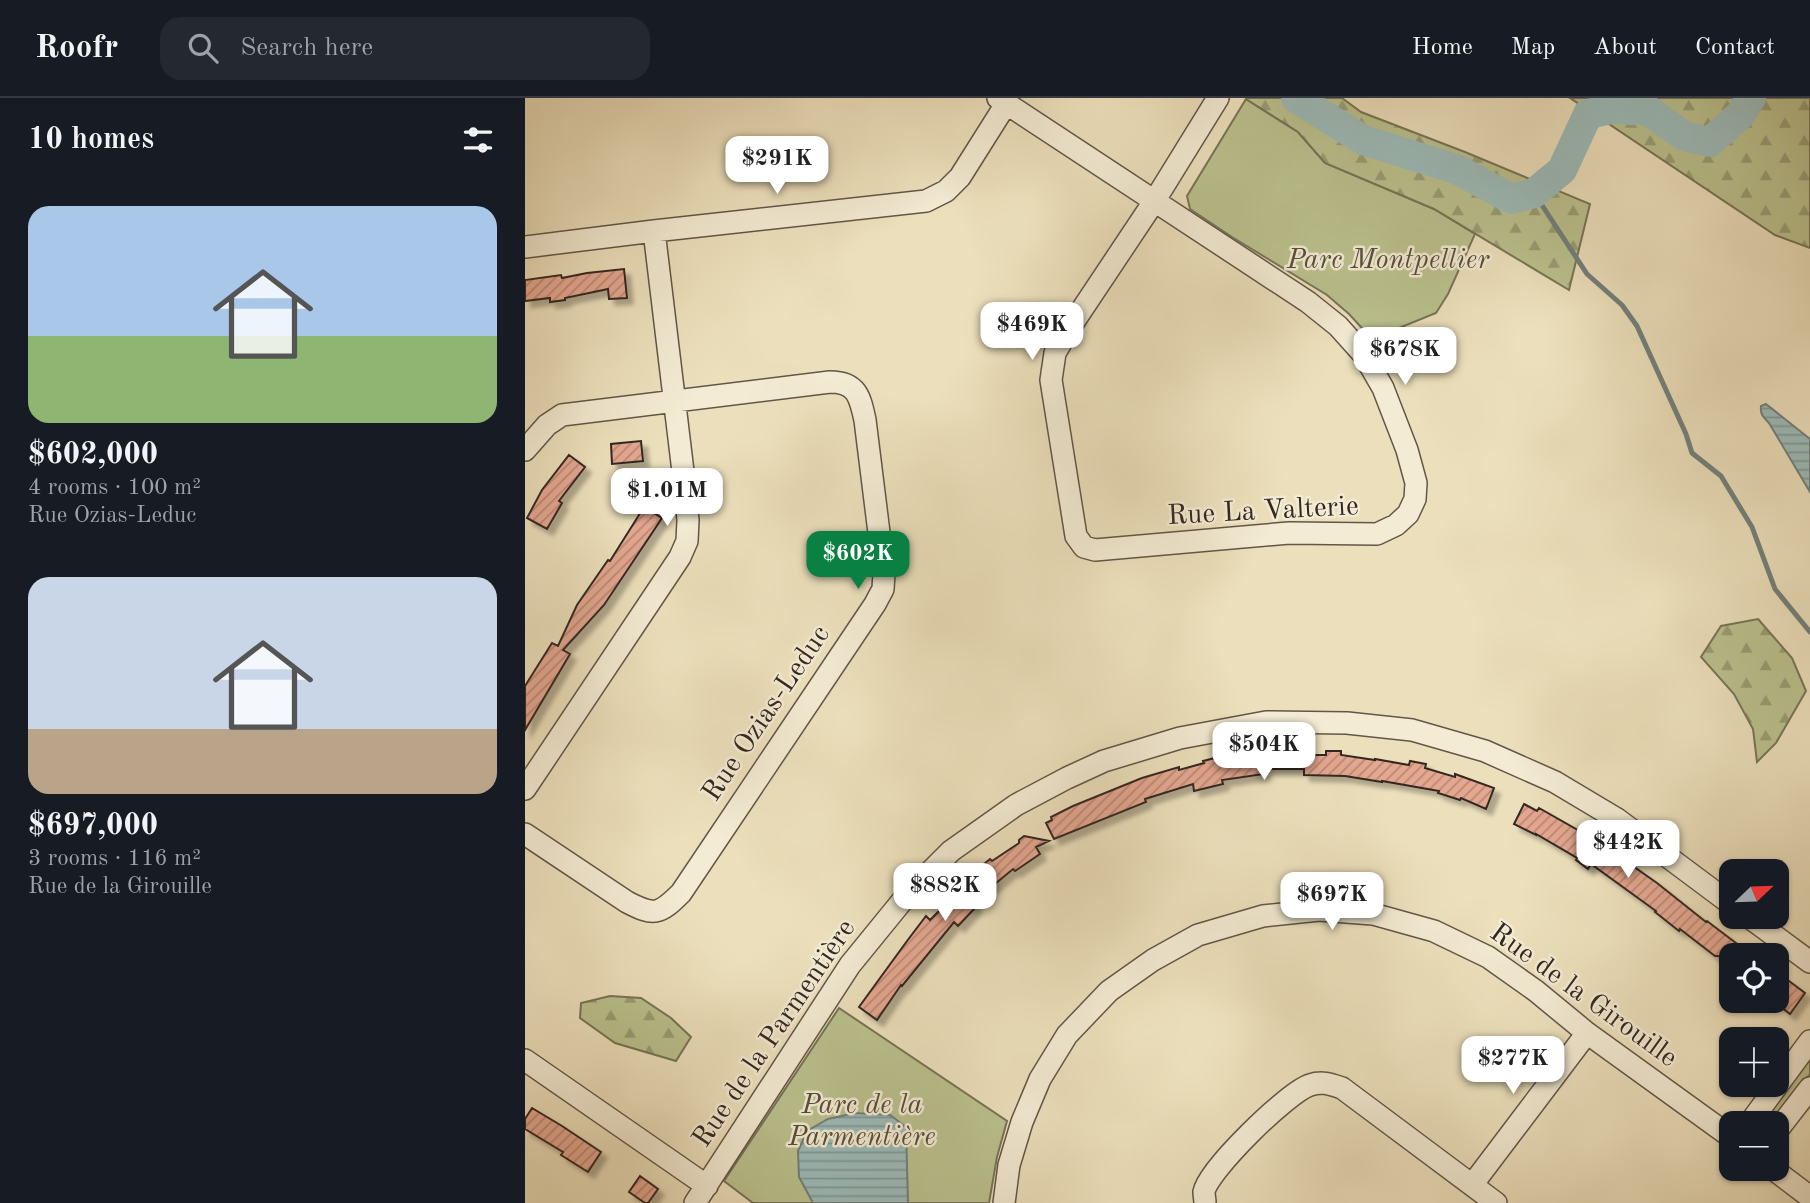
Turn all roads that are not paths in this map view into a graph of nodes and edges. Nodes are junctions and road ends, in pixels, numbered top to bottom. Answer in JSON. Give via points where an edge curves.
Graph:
{"nodes":[{"id":1,"x":1218,"y":98,"type":"edge"},
{"id":2,"x":1002,"y":101,"type":"edge"},
{"id":3,"x":1155,"y":200,"type":"junction"},
{"id":4,"x":654,"y":231,"type":"junction"},
{"id":5,"x":525,"y":247,"type":"edge"},
{"id":6,"x":674,"y":401,"type":"junction"},
{"id":7,"x":525,"y":450,"type":"edge"},
{"id":8,"x":525,"y":789,"type":"edge"},
{"id":9,"x":525,"y":834,"type":"edge"},
{"id":10,"x":1719,"y":895,"type":"edge"},
{"id":11,"x":1765,"y":929,"type":"edge"},
{"id":12,"x":1810,"y":962,"type":"edge"},
{"id":13,"x":1587,"y":1033,"type":"junction"},
{"id":14,"x":1810,"y":1041,"type":"edge"},
{"id":15,"x":525,"y":1060,"type":"edge"},
{"id":16,"x":1810,"y":1088,"type":"edge"},
{"id":17,"x":1759,"y":1111,"type":"edge"},
{"id":18,"x":1789,"y":1115,"type":"edge"},
{"id":19,"x":1719,"y":1128,"type":"edge"},
{"id":20,"x":1789,"y":1181,"type":"edge"},
{"id":21,"x":1472,"y":1185,"type":"junction"},
{"id":22,"x":701,"y":1194,"type":"edge"},
{"id":23,"x":1810,"y":1197,"type":"edge"},
{"id":24,"x":1004,"y":1203,"type":"edge"},
{"id":25,"x":1205,"y":1203,"type":"edge"},
{"id":26,"x":1496,"y":1203,"type":"edge"}],
"edges":[{"from":1,"to":3,"type":"street"},
{"from":2,"to":3,"type":"street","name":"Rue La Valterie"},
{"from":2,"to":4,"type":"street","via":[[960,177],[926,201]]},
{"from":3,"to":3,"type":"street","name":"Rue La Valterie","via":[[1308,302],[1364,355],[1383,388],[1416,483],[1408,514],[1396,525],[1377,534],[1289,533],[1110,550],[1084,547],[1076,536],[1051,380],[1055,353]]},
{"from":4,"to":5,"type":"street"},
{"from":4,"to":6,"type":"street"},
{"from":6,"to":7,"type":"street","name":"Rue Ozias-Leduc","via":[[562,415]]},
{"from":6,"to":8,"type":"street","via":[[687,541]]},
{"from":6,"to":9,"type":"street","name":"Rue Ozias-Leduc","via":[[843,382],[855,391],[865,420],[883,589],[669,905],[658,912],[645,911]]},
{"from":10,"to":22,"type":"street","name":"Rue de la Parmentière","via":[[1617,819],[1555,782],[1485,751],[1412,730],[1347,723],[1266,722],[1180,738],[1104,761],[1067,778],[1016,805],[951,851],[907,895],[850,965]]},
{"from":11,"to":12,"type":"street"},
{"from":13,"to":19,"type":"street","name":"Rue de la Girouille"},
{"from":13,"to":21,"type":"street"},
{"from":13,"to":24,"type":"street","name":"Rue de la Girouille","via":[[1487,957],[1434,931],[1373,914],[1319,909],[1263,916],[1198,935],[1153,960],[1109,991],[1067,1035],[1040,1079],[1022,1122]]},
{"from":14,"to":17,"type":"street"},
{"from":15,"to":22,"type":"street"},
{"from":16,"to":18,"type":"street"},
{"from":20,"to":23,"type":"street"},
{"from":21,"to":25,"type":"street","via":[[1342,1088],[1325,1082],[1308,1086],[1282,1103],[1245,1137],[1204,1191]]},
{"from":21,"to":26,"type":"street"}]}
